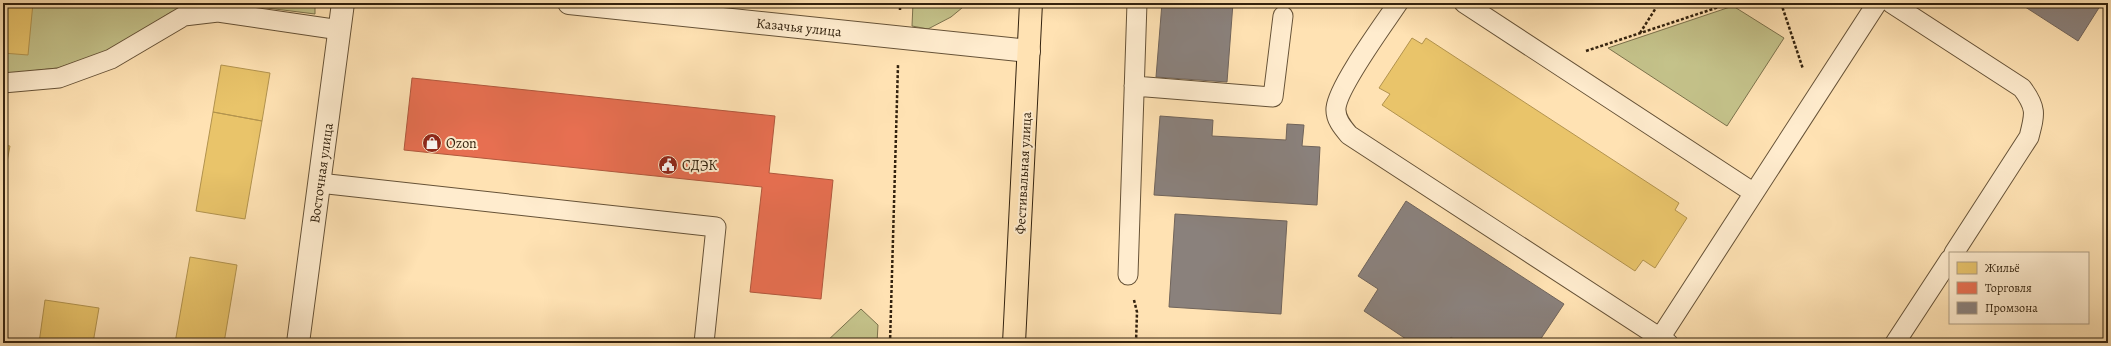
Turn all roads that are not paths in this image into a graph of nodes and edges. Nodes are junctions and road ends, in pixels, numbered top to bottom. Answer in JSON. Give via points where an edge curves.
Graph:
{"nodes":[{"id":1,"x":343,"y":3,"type":"edge"},
{"id":2,"x":569,"y":3,"type":"edge"},
{"id":3,"x":1031,"y":3,"type":"edge"},
{"id":4,"x":1137,"y":3,"type":"edge"},
{"id":5,"x":1398,"y":3,"type":"edge"},
{"id":6,"x":1464,"y":3,"type":"edge"},
{"id":7,"x":1877,"y":3,"type":"edge"},
{"id":8,"x":1891,"y":3,"type":"edge"},
{"id":9,"x":1283,"y":16,"type":"dead end"},
{"id":10,"x":340,"y":30,"type":"junction"},
{"id":11,"x":1029,"y":51,"type":"junction"},
{"id":12,"x":3,"y":83,"type":"edge"},
{"id":13,"x":1134,"y":86,"type":"junction"},
{"id":14,"x":319,"y":183,"type":"junction"},
{"id":15,"x":1754,"y":193,"type":"junction"},
{"id":16,"x":1955,"y":252,"type":"edge"},
{"id":17,"x":1949,"y":261,"type":"edge"},
{"id":18,"x":1128,"y":275,"type":"road end"},
{"id":19,"x":1664,"y":340,"type":"edge"},
{"id":20,"x":298,"y":343,"type":"edge"},
{"id":21,"x":704,"y":343,"type":"edge"},
{"id":22,"x":1014,"y":343,"type":"edge"},
{"id":23,"x":1895,"y":343,"type":"edge"}],
"edges":[{"from":1,"to":10,"type":"street","name":"Восточная улица"},
{"from":2,"to":11,"type":"street","name":"Казачья улица"},
{"from":3,"to":11,"type":"main road","name":"Фестивальная улица"},
{"from":4,"to":13,"type":"lane"},
{"from":5,"to":19,"type":"lane","via":[[1343,88],[1336,109],[1340,124],[1349,135]]},
{"from":6,"to":15,"type":"lane"},
{"from":7,"to":15,"type":"lane"},
{"from":8,"to":16,"type":"lane","via":[[2022,88],[2032,102],[2034,117],[2030,137]]},
{"from":9,"to":13,"type":"lane","via":[[1273,97]]},
{"from":10,"to":12,"type":"lane","via":[[218,12],[184,16],[111,59],[59,78]]},
{"from":10,"to":14,"type":"street","name":"Восточная улица"},
{"from":11,"to":22,"type":"main road","name":"Фестивальная улица"},
{"from":13,"to":18,"type":"lane"},
{"from":14,"to":20,"type":"street","name":"Восточная улица"},
{"from":14,"to":21,"type":"lane","via":[[716,227]]},
{"from":15,"to":19,"type":"lane"},
{"from":17,"to":23,"type":"lane"}]}
